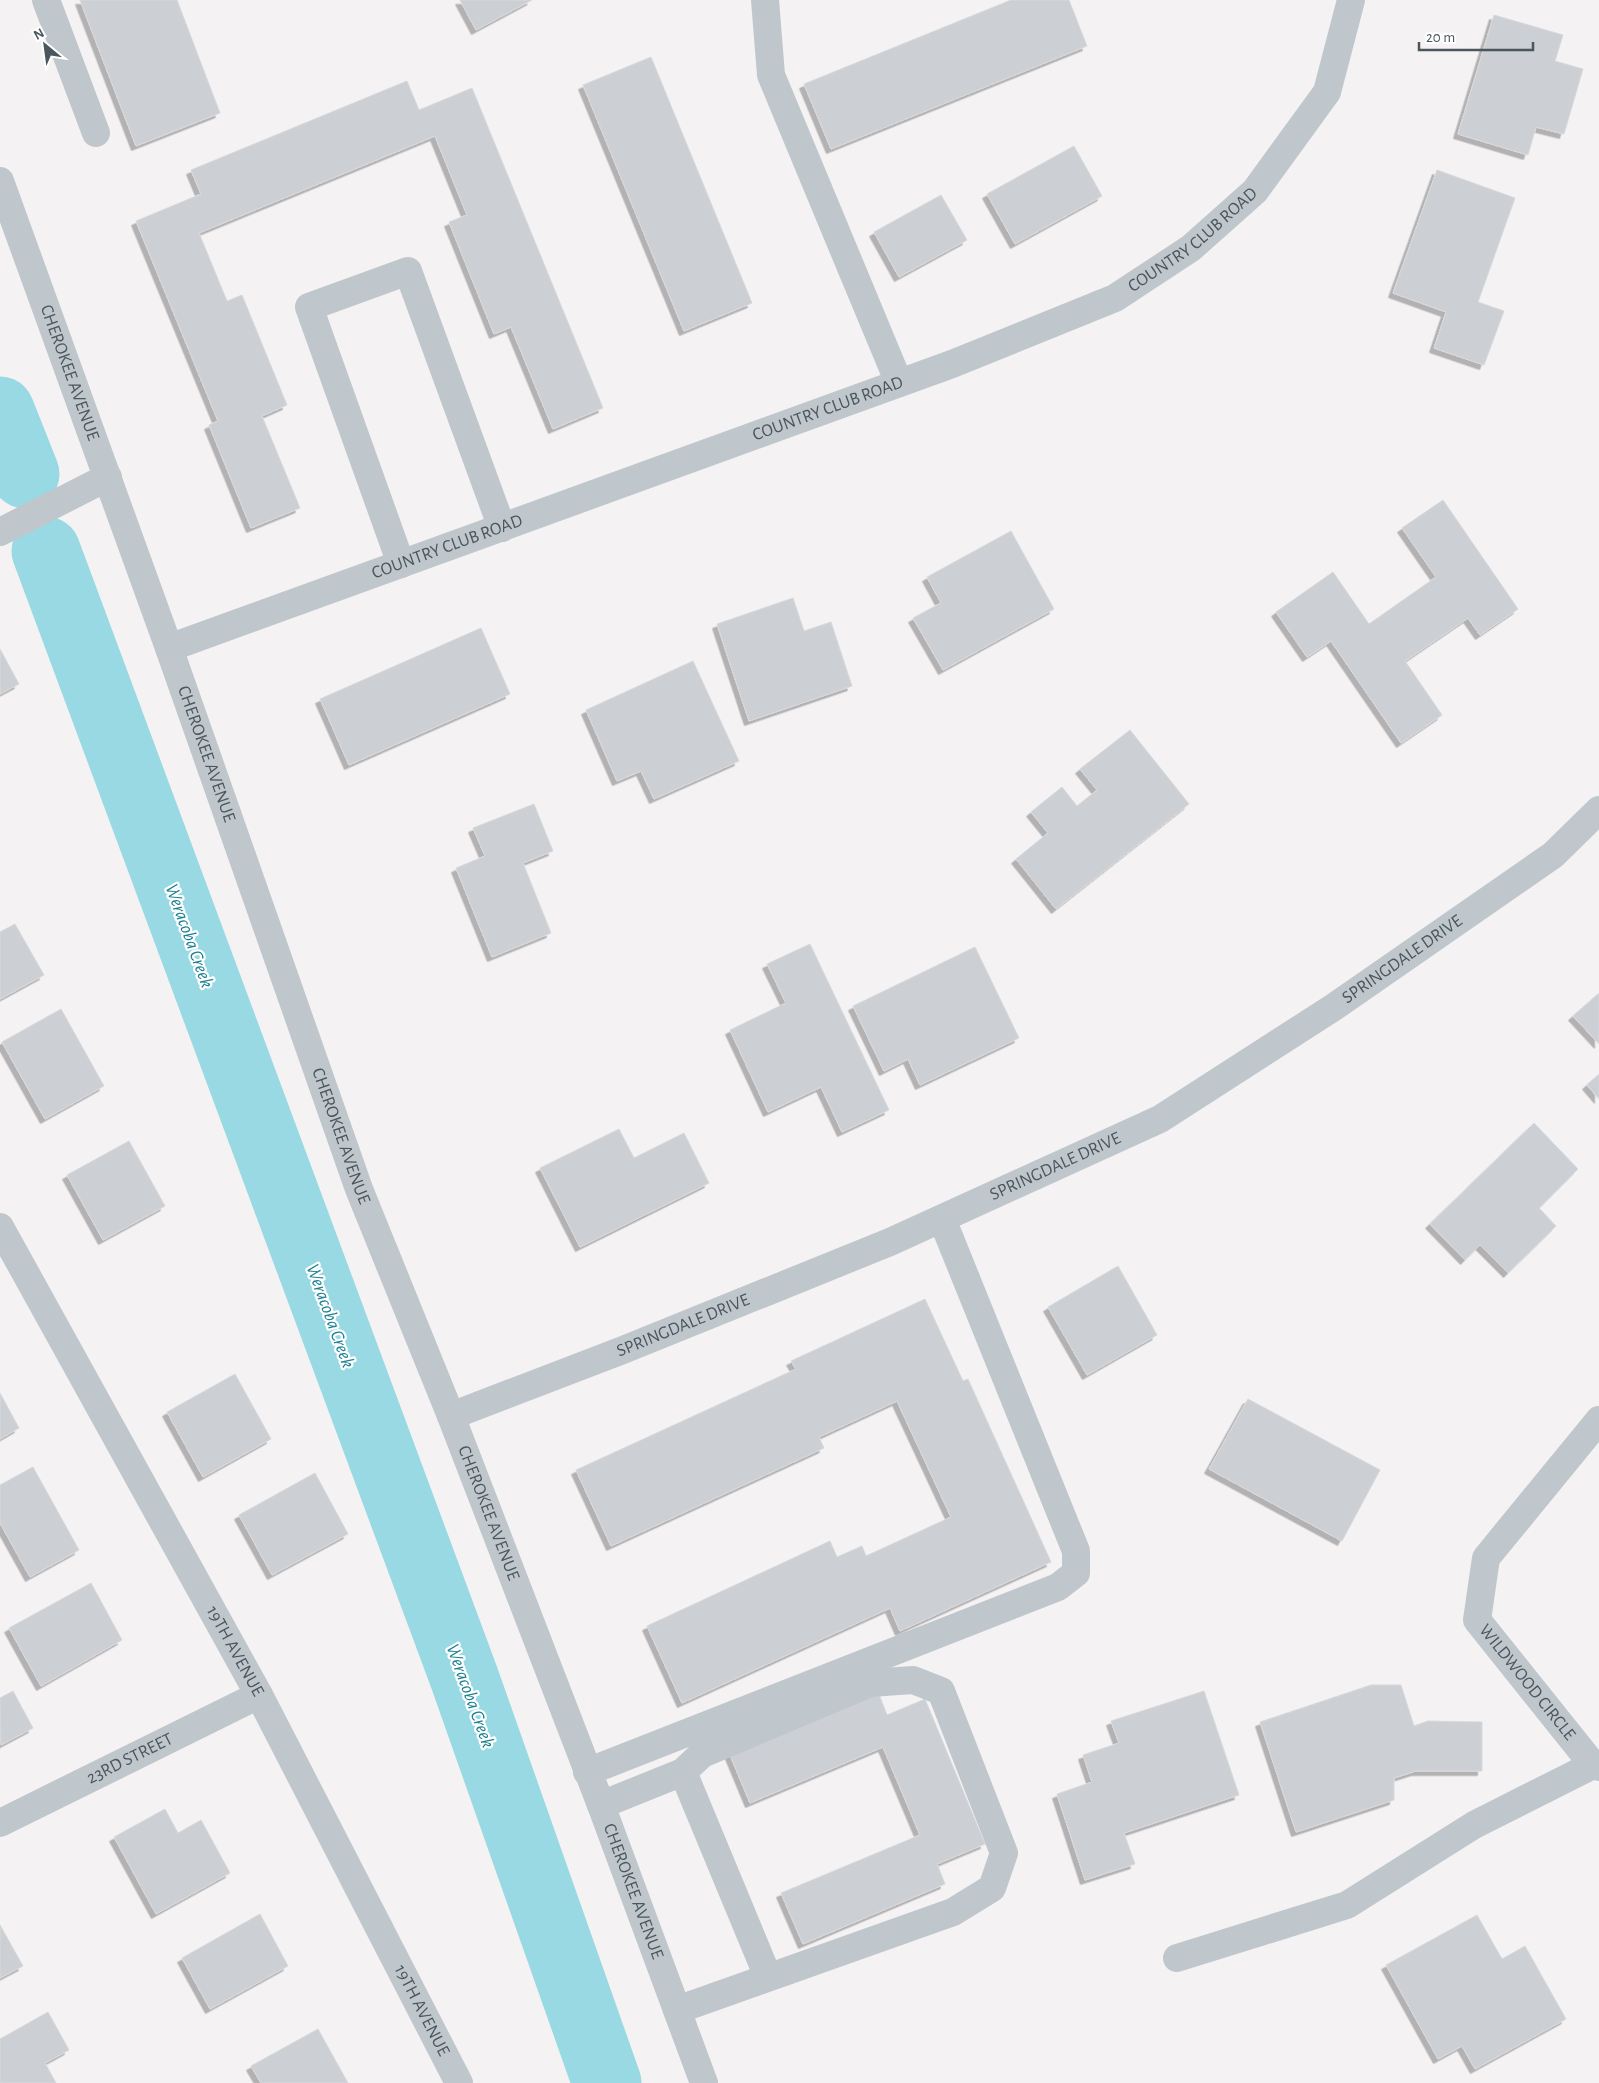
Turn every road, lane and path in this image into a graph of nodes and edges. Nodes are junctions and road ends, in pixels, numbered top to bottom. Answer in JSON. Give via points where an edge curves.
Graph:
{"nodes":[{"id":1,"x":46,"y":0,"type":"edge"},
{"id":2,"x":765,"y":0,"type":"edge"},
{"id":3,"x":1351,"y":0,"type":"edge"},
{"id":4,"x":96,"y":133,"type":"dead end"},
{"id":5,"x":0,"y":181,"type":"edge"},
{"id":6,"x":899,"y":383,"type":"junction"},
{"id":7,"x":108,"y":477,"type":"junction"},
{"id":8,"x":502,"y":528,"type":"junction"},
{"id":9,"x":0,"y":532,"type":"edge"},
{"id":10,"x":401,"y":564,"type":"junction"},
{"id":11,"x":169,"y":648,"type":"junction"},
{"id":12,"x":1599,"y":810,"type":"edge"},
{"id":13,"x":942,"y":1219,"type":"junction"},
{"id":14,"x":0,"y":1227,"type":"edge"},
{"id":15,"x":451,"y":1416,"type":"junction"},
{"id":16,"x":1599,"y":1420,"type":"edge"},
{"id":17,"x":259,"y":1695,"type":"junction"},
{"id":18,"x":1596,"y":1766,"type":"edge"},
{"id":19,"x":587,"y":1772,"type":"junction"},
{"id":20,"x":682,"y":1772,"type":"junction"},
{"id":21,"x":600,"y":1806,"type":"junction"},
{"id":22,"x":0,"y":1823,"type":"edge"},
{"id":23,"x":1177,"y":1958,"type":"dead end"},
{"id":24,"x":768,"y":1977,"type":"junction"},
{"id":25,"x":676,"y":2010,"type":"junction"},
{"id":26,"x":458,"y":2083,"type":"edge"},
{"id":27,"x":704,"y":2083,"type":"edge"}],
"edges":[{"from":1,"to":4,"type":"street"},
{"from":2,"to":6,"type":"street","via":[[771,75]]},
{"from":3,"to":6,"type":"street","name":"COUNTRY CLUB ROAD","via":[[1327,92],[1255,192],[1191,248],[1115,298]]},
{"from":5,"to":7,"type":"street","name":"CHEROKEE AVENUE"},
{"from":6,"to":8,"type":"street","name":"COUNTRY CLUB ROAD"},
{"from":7,"to":9,"type":"street"},
{"from":7,"to":11,"type":"street","name":"CHEROKEE AVENUE"},
{"from":8,"to":10,"type":"street","name":"COUNTRY CLUB ROAD"},
{"from":8,"to":10,"type":"street","via":[[408,270],[309,307]]},
{"from":10,"to":11,"type":"street","name":"COUNTRY CLUB ROAD"},
{"from":11,"to":15,"type":"street","name":"CHEROKEE AVENUE","via":[[359,1189]]},
{"from":12,"to":13,"type":"street","name":"SPRINGDALE DRIVE","via":[[1553,855],[1334,1007],[1160,1119]]},
{"from":13,"to":15,"type":"street","name":"SPRINGDALE DRIVE","via":[[623,1350]]},
{"from":13,"to":19,"type":"street","via":[[1076,1551],[1076,1573],[1058,1587]]},
{"from":14,"to":17,"type":"street","name":"19TH AVENUE"},
{"from":15,"to":19,"type":"street","name":"CHEROKEE AVENUE"},
{"from":16,"to":18,"type":"street","name":"WILDWOOD CIRCLE","via":[[1486,1558],[1477,1620]]},
{"from":17,"to":22,"type":"street","name":"23RD STREET"},
{"from":17,"to":26,"type":"street","name":"19TH AVENUE"},
{"from":18,"to":23,"type":"street","via":[[1474,1824],[1346,1905]]},
{"from":19,"to":21,"type":"street","name":"CHEROKEE AVENUE"},
{"from":20,"to":21,"type":"street"},
{"from":20,"to":24,"type":"street"},
{"from":20,"to":24,"type":"street","via":[[702,1754],[870,1684],[913,1680],[941,1691],[1004,1853],[992,1888],[953,1912]]},
{"from":21,"to":25,"type":"street","name":"CHEROKEE AVENUE"},
{"from":24,"to":25,"type":"street"},
{"from":25,"to":27,"type":"street","name":"CHEROKEE AVENUE"}]}
